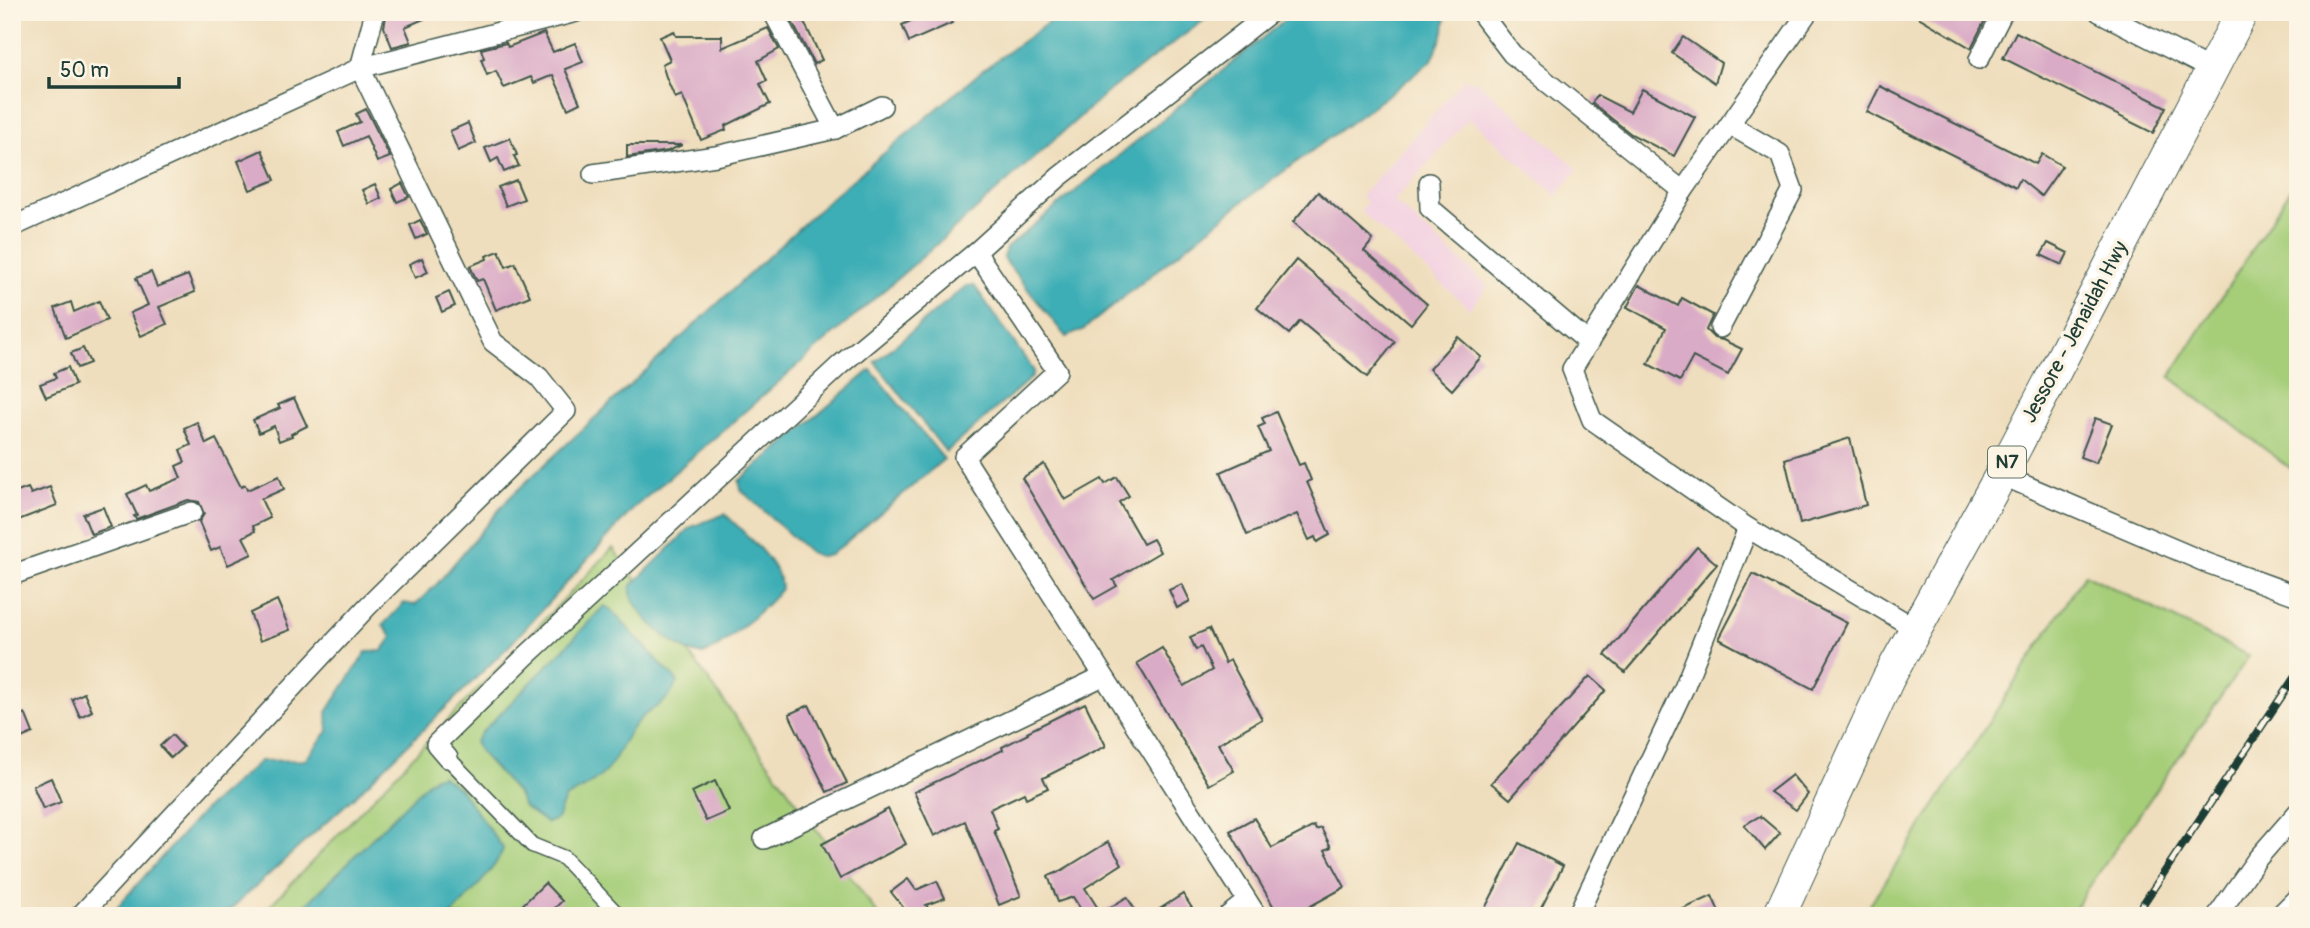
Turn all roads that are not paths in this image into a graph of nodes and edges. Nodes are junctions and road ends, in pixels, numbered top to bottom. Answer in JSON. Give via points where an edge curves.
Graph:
{"nodes":[{"id":1,"x":374,"y":12,"type":"edge"},
{"id":2,"x":576,"y":12,"type":"edge"},
{"id":3,"x":774,"y":12,"type":"edge"},
{"id":4,"x":1271,"y":12,"type":"edge"},
{"id":5,"x":1480,"y":12,"type":"edge"},
{"id":6,"x":1808,"y":12,"type":"edge"},
{"id":7,"x":2003,"y":12,"type":"edge"},
{"id":8,"x":2099,"y":12,"type":"edge"},
{"id":9,"x":2242,"y":12,"type":"edge"},
{"id":10,"x":1979,"y":59,"type":"dead end"},
{"id":11,"x":360,"y":68,"type":"junction"},
{"id":12,"x":2212,"y":70,"type":"junction"},
{"id":13,"x":883,"y":106,"type":"dead end"},
{"id":14,"x":1730,"y":125,"type":"junction"},
{"id":15,"x":835,"y":129,"type":"junction"},
{"id":16,"x":593,"y":174,"type":"dead end"},
{"id":17,"x":1429,"y":183,"type":"dead end"},
{"id":18,"x":1683,"y":191,"type":"junction"},
{"id":19,"x":12,"y":228,"type":"edge"},
{"id":20,"x":976,"y":252,"type":"junction"},
{"id":21,"x":1720,"y":328,"type":"dead end"},
{"id":22,"x":1590,"y":343,"type":"junction"},
{"id":23,"x":2001,"y":475,"type":"junction"},
{"id":24,"x":192,"y":512,"type":"dead end"},
{"id":25,"x":1748,"y":527,"type":"junction"},
{"id":26,"x":12,"y":575,"type":"edge"},
{"id":27,"x":2298,"y":596,"type":"edge"},
{"id":28,"x":1916,"y":629,"type":"junction"},
{"id":29,"x":1103,"y":676,"type":"junction"},
{"id":30,"x":448,"y":758,"type":"joint"},
{"id":31,"x":2298,"y":812,"type":"edge"},
{"id":32,"x":764,"y":839,"type":"dead end"},
{"id":33,"x":2298,"y":897,"type":"edge"},
{"id":34,"x":1252,"y":908,"type":"edge"},
{"id":35,"x":80,"y":916,"type":"edge"},
{"id":36,"x":619,"y":916,"type":"edge"},
{"id":37,"x":1228,"y":916,"type":"edge"},
{"id":38,"x":1577,"y":916,"type":"edge"},
{"id":39,"x":1779,"y":916,"type":"edge"},
{"id":40,"x":2217,"y":916,"type":"edge"},
{"id":41,"x":2279,"y":916,"type":"edge"}],
"edges":[{"from":1,"to":11,"type":"street"},
{"from":2,"to":11,"type":"street"},
{"from":3,"to":15,"type":"street"},
{"from":4,"to":20,"type":"street","via":[[1059,177]]},
{"from":5,"to":18,"type":"street","via":[[1512,54]]},
{"from":6,"to":14,"type":"street"},
{"from":7,"to":10,"type":"street"},
{"from":8,"to":12,"type":"street"},
{"from":9,"to":12,"type":"highway","name":"Jessore - Jenaidah Hwy","number":"N7"},
{"from":11,"to":19,"type":"street"},
{"from":11,"to":35,"type":"street","via":[[493,342],[539,377],[566,411],[367,607]]},
{"from":12,"to":23,"type":"highway","name":"Jessore - Jenaidah Hwy","number":"N7"},
{"from":13,"to":15,"type":"street"},
{"from":14,"to":18,"type":"street"},
{"from":14,"to":21,"type":"street","via":[[1780,154],[1793,190]]},
{"from":15,"to":16,"type":"street","via":[[716,156]]},
{"from":17,"to":22,"type":"street","via":[[1430,208]]},
{"from":18,"to":22,"type":"street"},
{"from":20,"to":29,"type":"street","via":[[1057,371],[964,457]]},
{"from":20,"to":30,"type":"street","via":[[840,365],[526,656],[436,744]]},
{"from":22,"to":25,"type":"street","via":[[1572,369],[1592,420]]},
{"from":23,"to":27,"type":"street","via":[[2207,563]]},
{"from":23,"to":28,"type":"highway","name":"Jessore - Jenaidah Hwy","number":"N7"},
{"from":24,"to":26,"type":"street"},
{"from":25,"to":28,"type":"street"},
{"from":25,"to":38,"type":"street","via":[[1684,688]]},
{"from":28,"to":39,"type":"highway","name":"Jessore - Jenaidah Hwy","number":"N7","via":[[1888,679]]},
{"from":29,"to":32,"type":"street"},
{"from":29,"to":34,"type":"street"},
{"from":30,"to":36,"type":"street","via":[[531,845],[564,858]]},
{"from":31,"to":40,"type":"street"},
{"from":33,"to":41,"type":"street"},
{"from":34,"to":37,"type":"street"}]}
